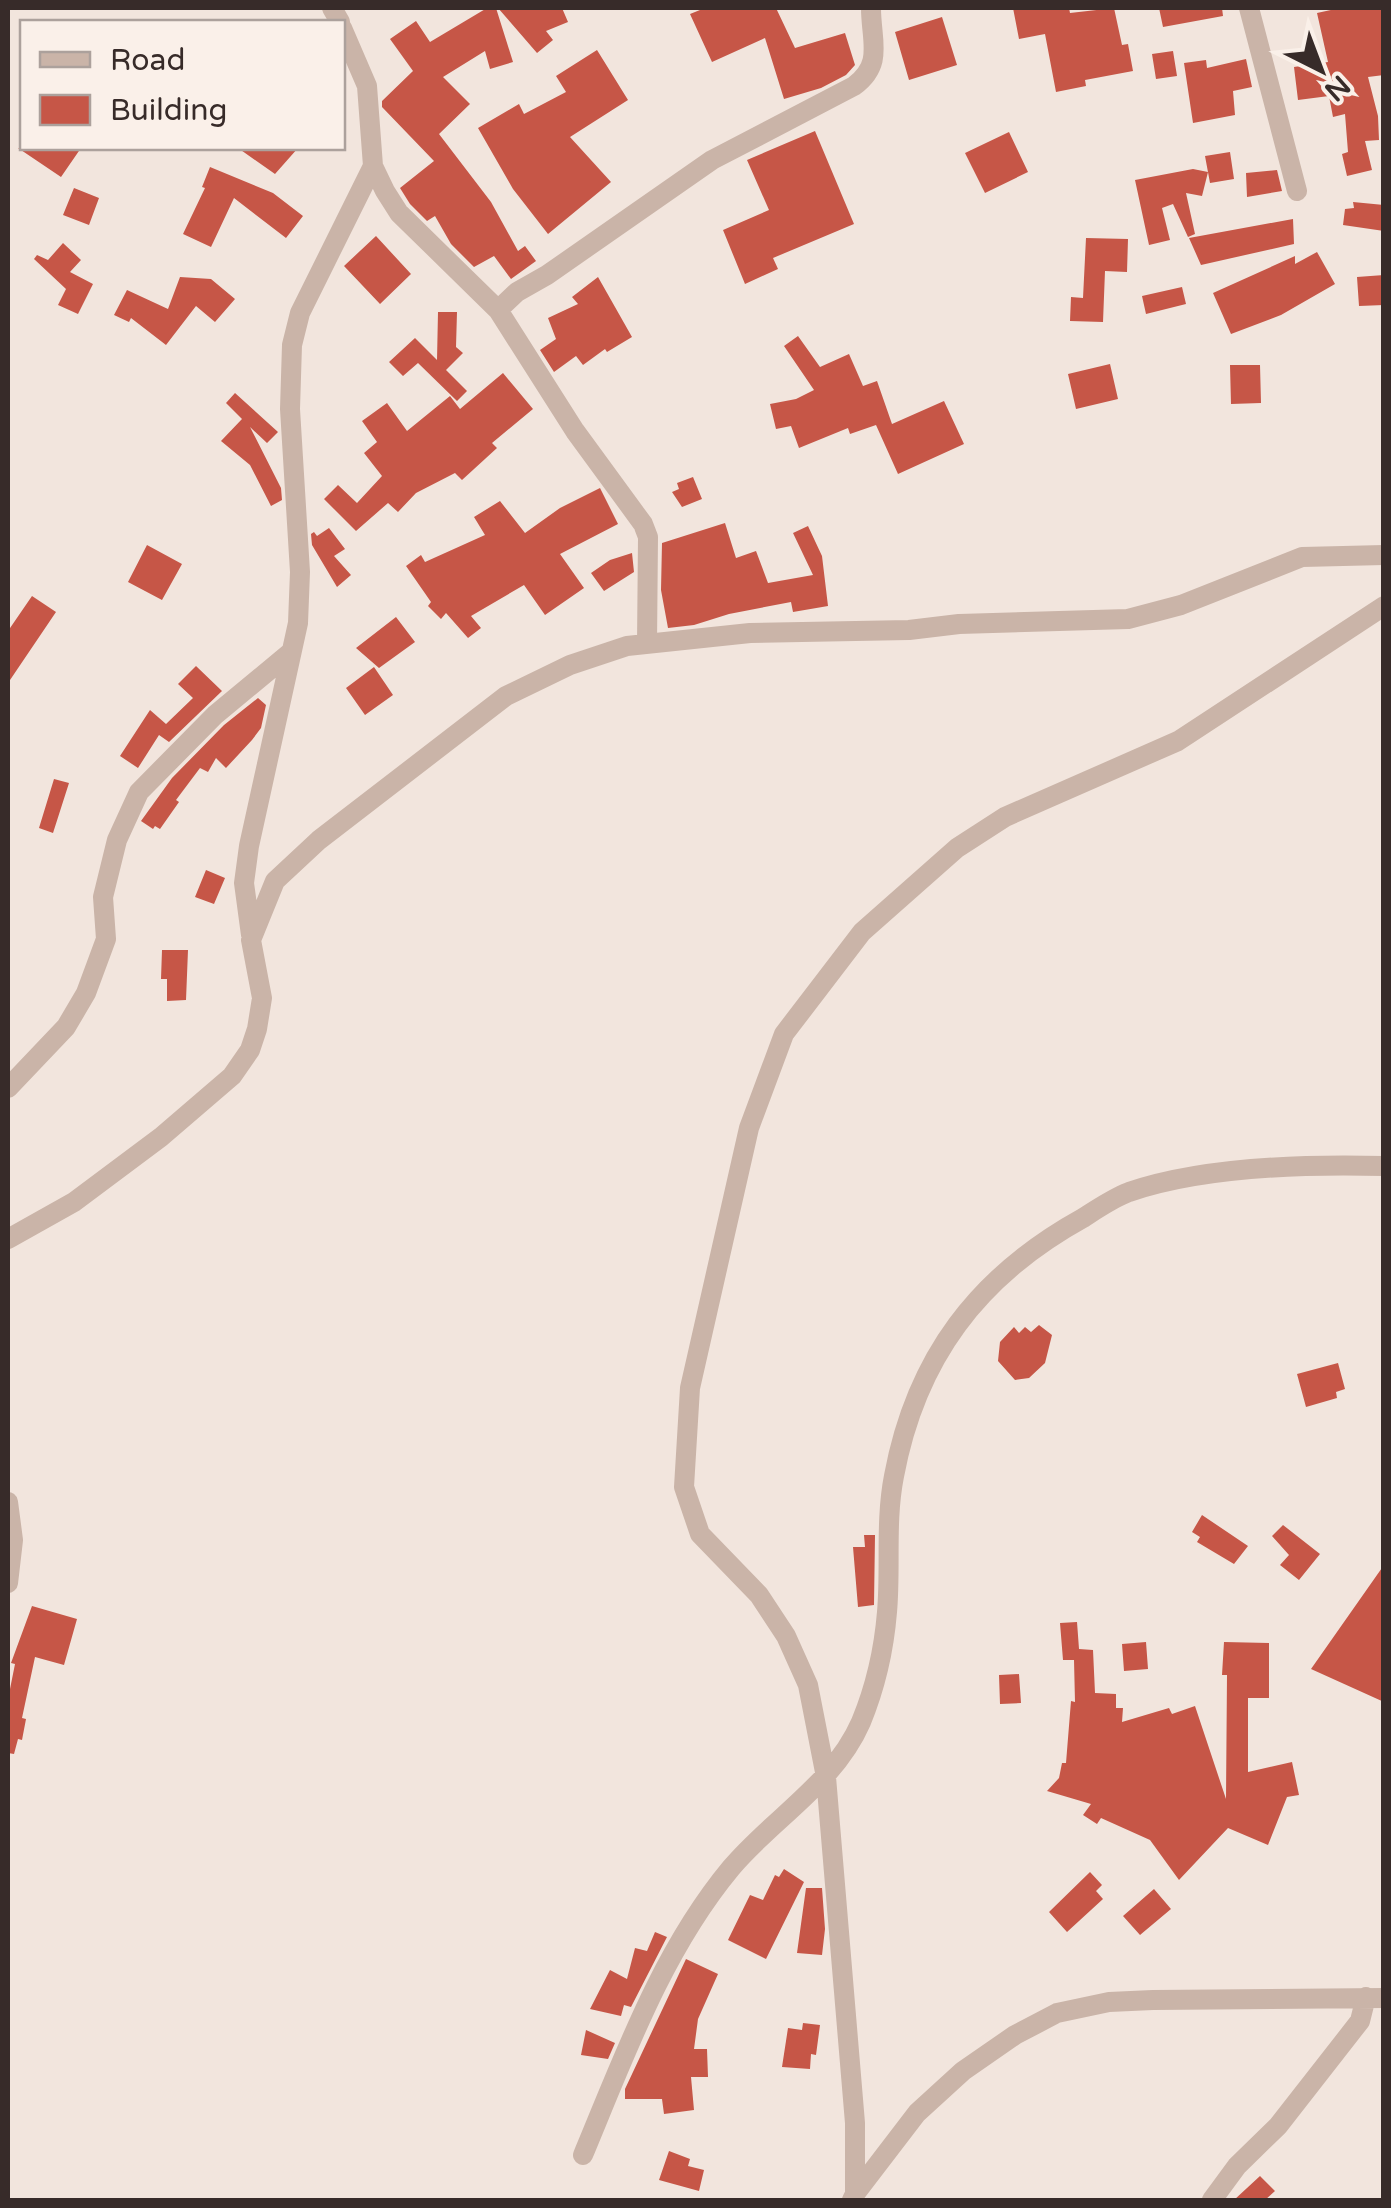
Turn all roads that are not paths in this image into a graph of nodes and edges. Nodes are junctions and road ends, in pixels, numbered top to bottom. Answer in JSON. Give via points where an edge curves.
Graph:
{"nodes":[{"id":1,"x":871,"y":8,"type":"edge"},
{"id":2,"x":1249,"y":8,"type":"edge"},
{"id":3,"x":345,"y":35,"type":"edge"},
{"id":4,"x":373,"y":166,"type":"junction"},
{"id":5,"x":1297,"y":191,"type":"dead end"},
{"id":6,"x":498,"y":310,"type":"junction"},
{"id":7,"x":1384,"y":555,"type":"edge"},
{"id":8,"x":1384,"y":606,"type":"edge"},
{"id":9,"x":647,"y":644,"type":"junction"},
{"id":10,"x":292,"y":652,"type":"junction"},
{"id":11,"x":252,"y":940,"type":"junction"},
{"id":12,"x":8,"y":1088,"type":"edge"},
{"id":13,"x":1384,"y":1166,"type":"edge"},
{"id":14,"x":8,"y":1238,"type":"edge"},
{"id":15,"x":8,"y":1502,"type":"edge"},
{"id":16,"x":8,"y":1582,"type":"edge"},
{"id":17,"x":826,"y":1777,"type":"junction"},
{"id":18,"x":1375,"y":1997,"type":"edge"},
{"id":19,"x":583,"y":2156,"type":"dead end"},
{"id":20,"x":854,"y":2197,"type":"edge"},
{"id":21,"x":1212,"y":2200,"type":"edge"}],
"edges":[{"from":1,"to":6,"type":"street","via":[[870,75],[700,167]]},
{"from":2,"to":5,"type":"street"},
{"from":3,"to":4,"type":"street","via":[[367,86]]},
{"from":4,"to":6,"type":"street","via":[[399,213]]},
{"from":4,"to":10,"type":"street","via":[[300,313],[292,345],[300,572]]},
{"from":6,"to":9,"type":"street","via":[[643,524]]},
{"from":7,"to":9,"type":"street","via":[[1302,558],[1128,619],[750,633]]},
{"from":8,"to":17,"type":"street","via":[[1178,741],[1005,817],[957,848],[862,932],[784,1034],[749,1128],[690,1388],[684,1487],[700,1534],[759,1596],[786,1636],[808,1685]]},
{"from":9,"to":11,"type":"street","via":[[570,665],[506,696],[276,880]]},
{"from":10,"to":11,"type":"street","via":[[249,846],[244,883]]},
{"from":10,"to":12,"type":"street","via":[[215,715],[139,792],[117,840],[104,897],[106,939],[86,992],[66,1027]]},
{"from":11,"to":14,"type":"street","via":[[262,998],[250,1050],[232,1076],[74,1202]]},
{"from":13,"to":17,"type":"street","via":[[1219,1173],[1128,1192],[1058,1232],[996,1280],[950,1331],[918,1392],[894,1476],[887,1611],[876,1678],[860,1724]]},
{"from":15,"to":16,"type":"street"},
{"from":17,"to":19,"type":"street","via":[[730,1868],[688,1927]]},
{"from":17,"to":20,"type":"street","via":[[856,2122]]},
{"from":18,"to":20,"type":"street","via":[[1109,2002],[1056,2013],[963,2071],[918,2113]]},
{"from":18,"to":21,"type":"street","via":[[1278,2126]]}]}
